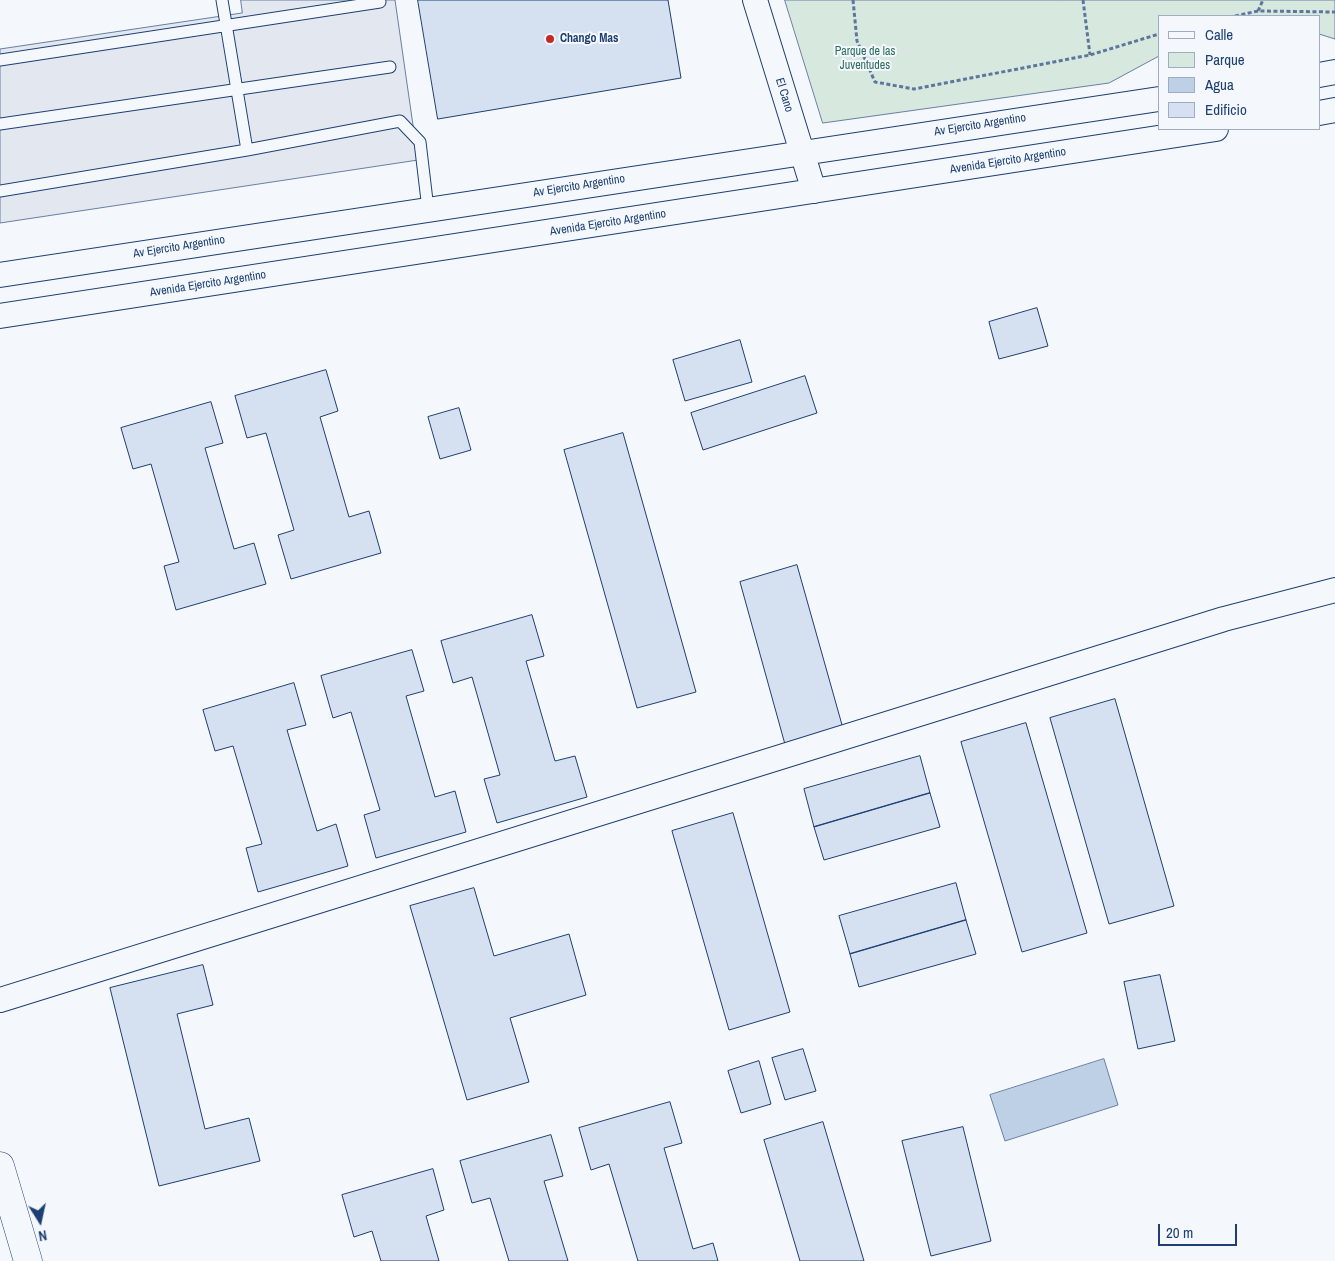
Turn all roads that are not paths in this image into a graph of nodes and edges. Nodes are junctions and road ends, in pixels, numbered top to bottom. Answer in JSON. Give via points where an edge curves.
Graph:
{"nodes":[{"id":1,"x":222,"y":0,"type":"edge"},
{"id":2,"x":755,"y":0,"type":"edge"},
{"id":3,"x":380,"y":2,"type":"dead end"},
{"id":4,"x":225,"y":27,"type":"junction"},
{"id":5,"x":0,"y":60,"type":"edge"},
{"id":6,"x":390,"y":67,"type":"dead end"},
{"id":7,"x":1335,"y":72,"type":"edge"},
{"id":8,"x":1320,"y":75,"type":"edge"},
{"id":9,"x":236,"y":88,"type":"junction"},
{"id":10,"x":1158,"y":99,"type":"edge"},
{"id":11,"x":1335,"y":110,"type":"edge"},
{"id":12,"x":1320,"y":113,"type":"edge"},
{"id":13,"x":0,"y":124,"type":"edge"},
{"id":14,"x":1210,"y":130,"type":"edge"},
{"id":15,"x":247,"y":150,"type":"junction"},
{"id":16,"x":802,"y":152,"type":"junction"},
{"id":17,"x":0,"y":191,"type":"edge"},
{"id":18,"x":814,"y":191,"type":"junction"},
{"id":19,"x":428,"y":209,"type":"junction"},
{"id":20,"x":0,"y":275,"type":"edge"},
{"id":21,"x":0,"y":316,"type":"edge"},
{"id":22,"x":1335,"y":590,"type":"edge"},
{"id":23,"x":0,"y":1000,"type":"edge"},
{"id":24,"x":0,"y":1166,"type":"edge"},
{"id":25,"x":28,"y":1261,"type":"edge"}],
"edges":[{"from":1,"to":4,"type":"lane"},
{"from":2,"to":16,"type":"street","name":"El Cano"},
{"from":3,"to":4,"type":"lane"},
{"from":4,"to":5,"type":"lane"},
{"from":4,"to":9,"type":"lane"},
{"from":6,"to":9,"type":"lane"},
{"from":7,"to":8,"type":"street"},
{"from":9,"to":13,"type":"lane"},
{"from":9,"to":15,"type":"lane"},
{"from":10,"to":16,"type":"street","name":"Av Ejercito Argentino"},
{"from":11,"to":12,"type":"street"},
{"from":14,"to":18,"type":"street","name":"Avenida Ejercito Argentino"},
{"from":15,"to":17,"type":"lane"},
{"from":15,"to":19,"type":"lane","via":[[400,121],[420,142]]},
{"from":16,"to":18,"type":"street","name":"El Cano"},
{"from":16,"to":19,"type":"street","name":"Av Ejercito Argentino"},
{"from":18,"to":21,"type":"street","name":"Avenida Ejercito Argentino"},
{"from":19,"to":20,"type":"street","name":"Av Ejercito Argentino"},
{"from":22,"to":23,"type":"street","via":[[1224,619]]},
{"from":24,"to":25,"type":"main road"}]}
